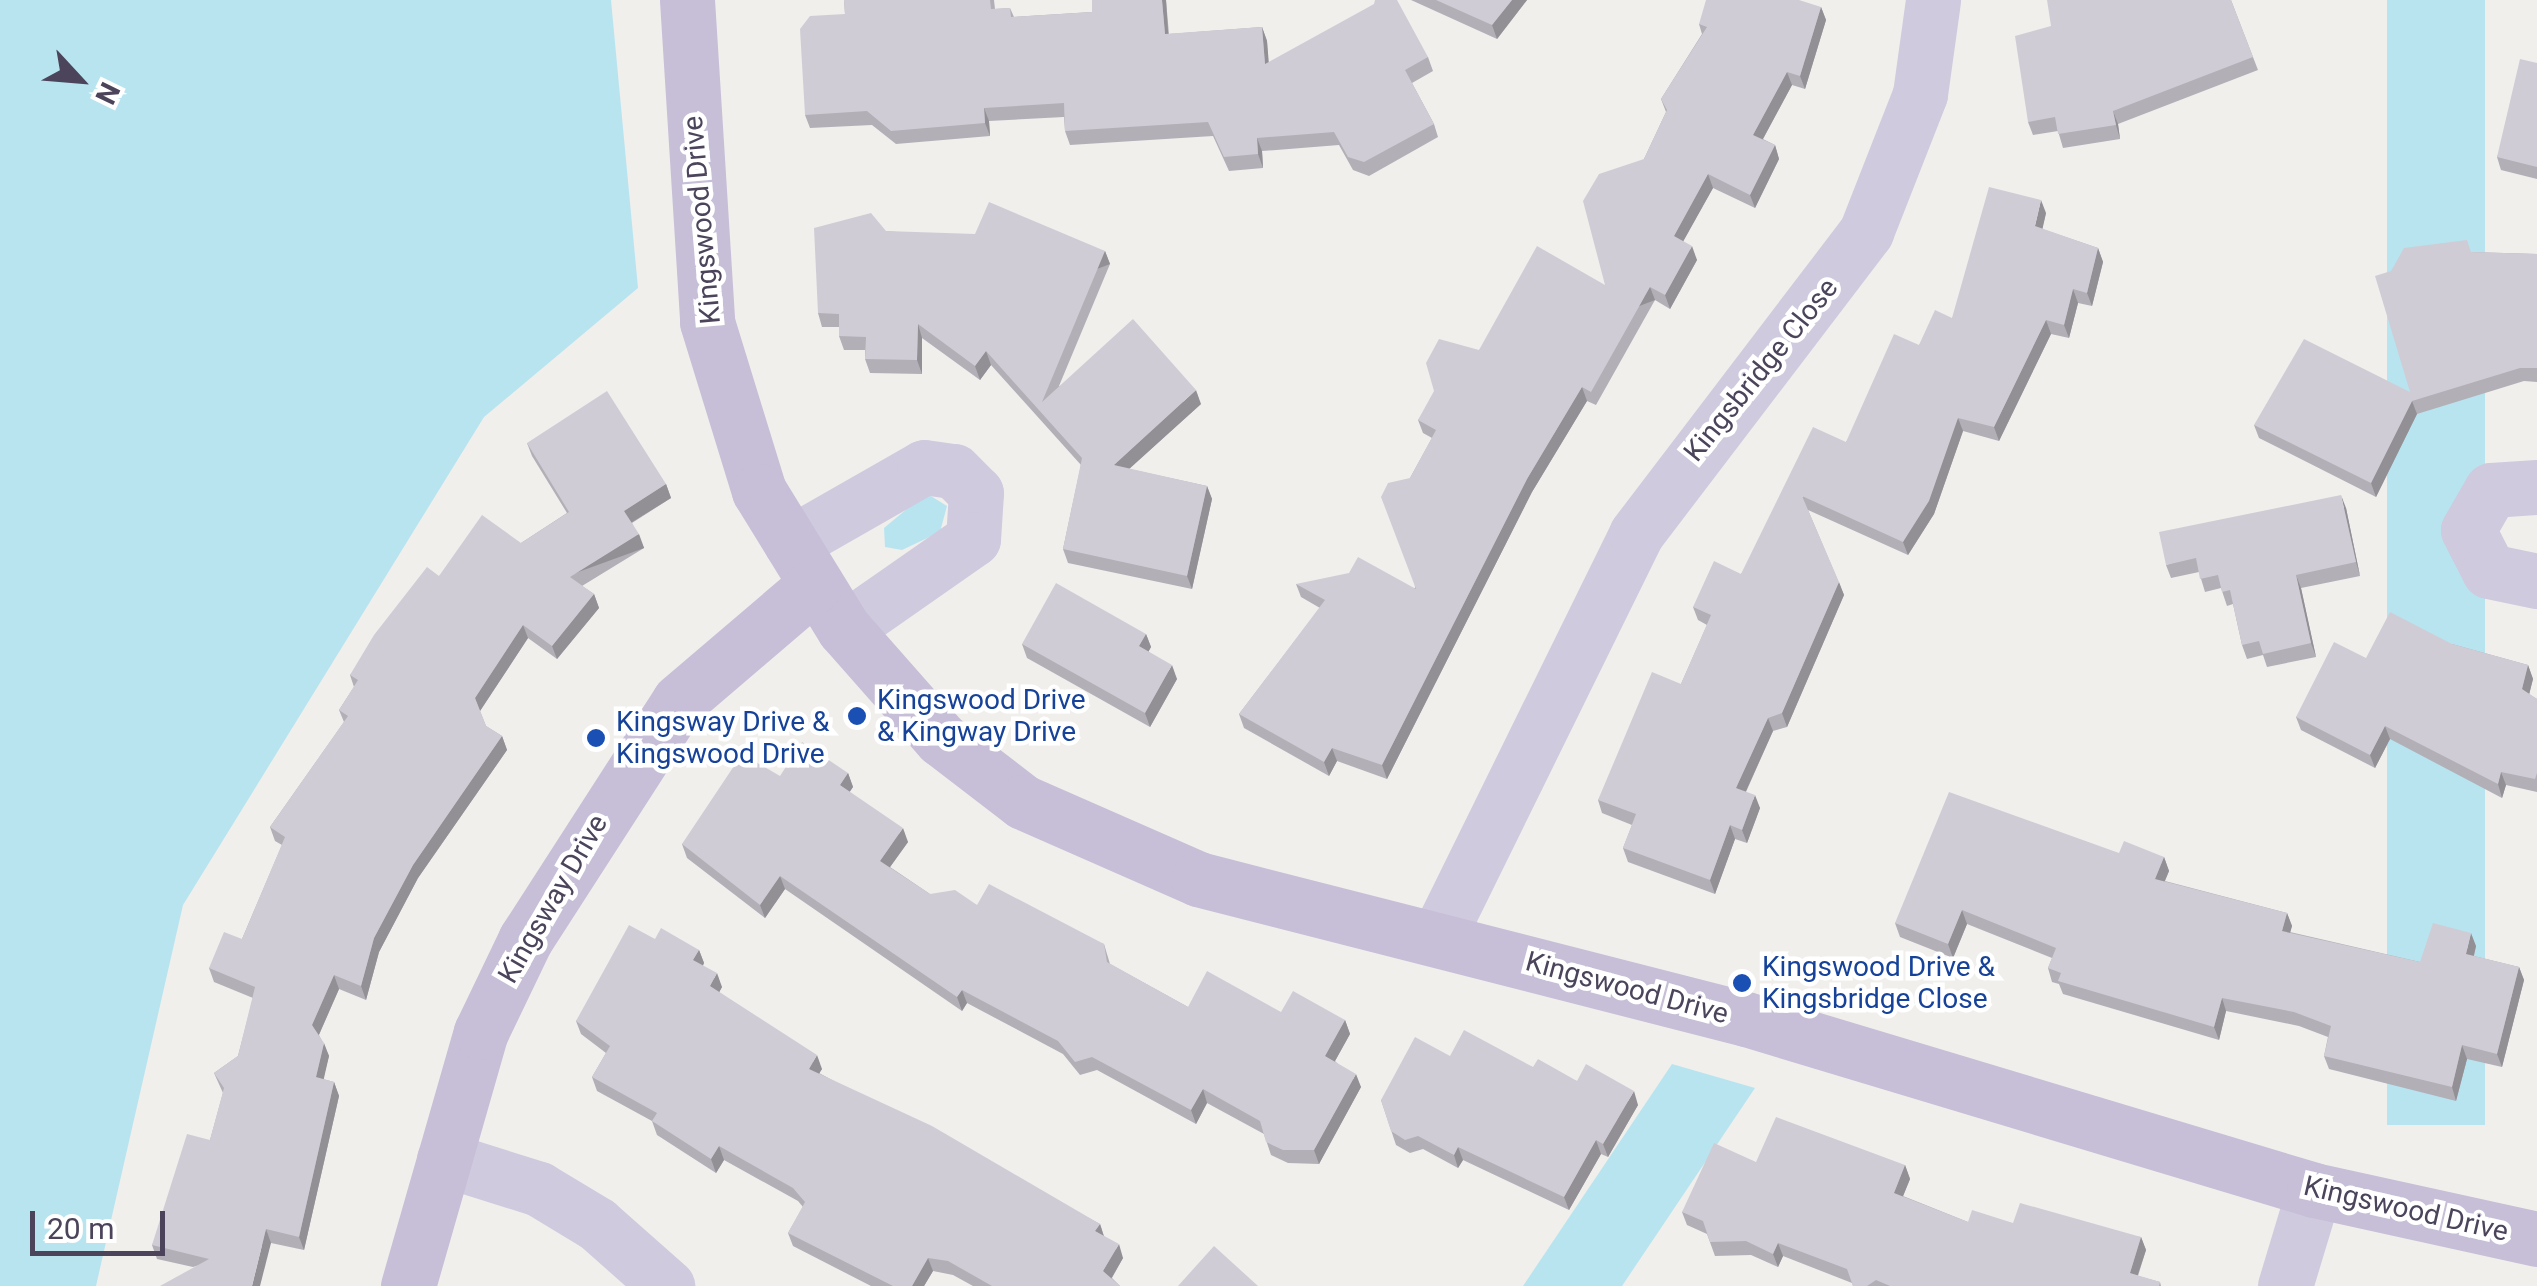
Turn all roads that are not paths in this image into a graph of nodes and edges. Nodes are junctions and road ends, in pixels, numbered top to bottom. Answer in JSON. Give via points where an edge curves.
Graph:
{"nodes":[{"id":1,"x":687,"y":0,"type":"edge"},
{"id":2,"x":1934,"y":0,"type":"edge"},
{"id":3,"x":2537,"y":487,"type":"edge"},
{"id":4,"x":2537,"y":581,"type":"edge"},
{"id":5,"x":817,"y":585,"type":"junction"},
{"id":6,"x":1437,"y":939,"type":"junction"},
{"id":7,"x":444,"y":1158,"type":"junction"},
{"id":8,"x":2314,"y":1190,"type":"junction"},
{"id":9,"x":2537,"y":1239,"type":"edge"},
{"id":10,"x":408,"y":1286,"type":"edge"},
{"id":11,"x":667,"y":1286,"type":"edge"},
{"id":12,"x":2286,"y":1286,"type":"edge"}],
"edges":[{"from":1,"to":5,"type":"street","name":"Kingswood Drive","via":[[707,322],[740,442]]},
{"from":2,"to":6,"type":"street","name":"Kingsbridge Close","via":[[1920,94],[1866,232],[1636,534]]},
{"from":3,"to":4,"type":"street","via":[[2491,490],[2468,530],[2490,571]]},
{"from":5,"to":6,"type":"street","name":"Kingswood Drive","via":[[941,738],[1078,833],[1198,879]]},
{"from":5,"to":7,"type":"street","name":"Kingsway Drive","via":[[727,654],[634,761],[503,986]]},
{"from":6,"to":8,"type":"street","name":"Kingswood Drive","via":[[1746,1019]]},
{"from":7,"to":10,"type":"street","name":"Kingsway Drive"},
{"from":7,"to":11,"type":"street","via":[[539,1189],[597,1224]]},
{"from":8,"to":9,"type":"street","name":"Kingswood Drive"},
{"from":8,"to":12,"type":"street"}]}
